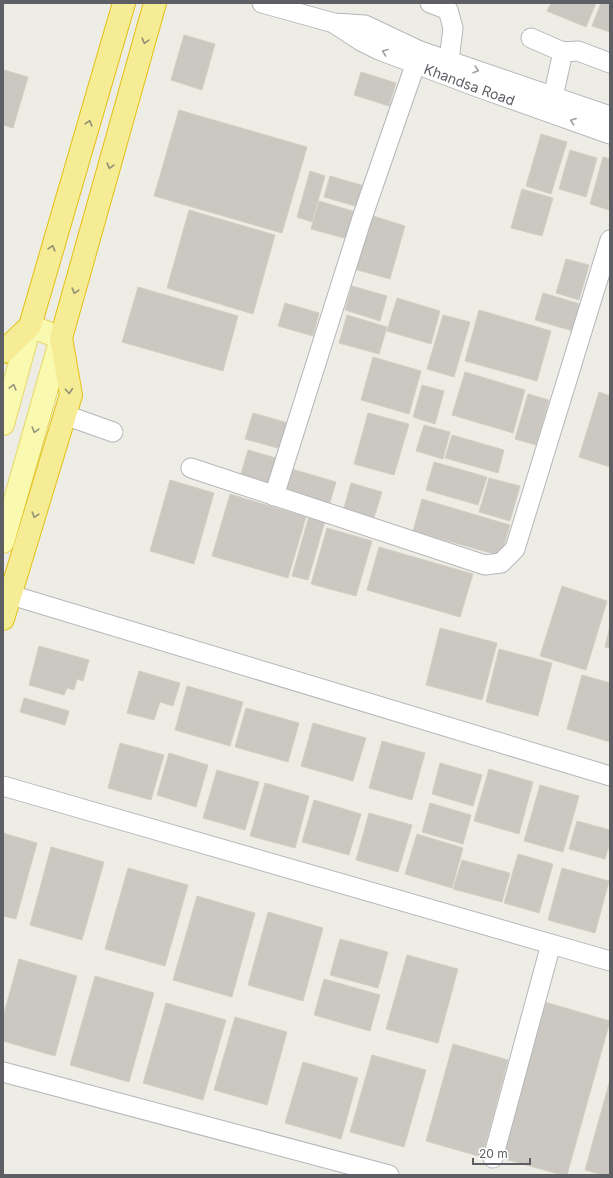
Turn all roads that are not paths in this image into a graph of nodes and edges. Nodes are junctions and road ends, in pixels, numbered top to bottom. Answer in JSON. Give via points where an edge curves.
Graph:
{"nodes":[{"id":1,"x":124,"y":3,"type":"edge"},
{"id":2,"x":155,"y":3,"type":"edge"},
{"id":3,"x":264,"y":3,"type":"edge"},
{"id":4,"x":430,"y":3,"type":"edge"},
{"id":5,"x":531,"y":38,"type":"dead end"},
{"id":6,"x":563,"y":52,"type":"junction"},
{"id":7,"x":418,"y":57,"type":"junction"},
{"id":8,"x":449,"y":61,"type":"junction"},
{"id":9,"x":610,"y":62,"type":"edge"},
{"id":10,"x":553,"y":97,"type":"junction"},
{"id":11,"x":610,"y":116,"type":"edge"},
{"id":12,"x":610,"y":134,"type":"edge"},
{"id":13,"x":610,"y":240,"type":"edge"},
{"id":14,"x":30,"y":326,"type":"junction"},
{"id":15,"x":62,"y":338,"type":"junction"},
{"id":16,"x":3,"y":352,"type":"edge"},
{"id":17,"x":65,"y":415,"type":"junction"},
{"id":18,"x":3,"y":424,"type":"edge"},
{"id":19,"x":113,"y":432,"type":"dead end"},
{"id":20,"x":191,"y":468,"type":"dead end"},
{"id":21,"x":274,"y":496,"type":"junction"},
{"id":22,"x":3,"y":542,"type":"edge"},
{"id":23,"x":11,"y":595,"type":"junction"},
{"id":24,"x":3,"y":620,"type":"edge"},
{"id":25,"x":610,"y":776,"type":"edge"},
{"id":26,"x":3,"y":786,"type":"edge"},
{"id":27,"x":551,"y":944,"type":"junction"},
{"id":28,"x":610,"y":961,"type":"edge"},
{"id":29,"x":3,"y":1072,"type":"edge"},
{"id":30,"x":493,"y":1158,"type":"dead end"},
{"id":31,"x":389,"y":1175,"type":"edge"}],
"edges":[{"from":14,"to":1,"type":"highway","one_way":true},
{"from":2,"to":15,"type":"highway","one_way":true},
{"from":3,"to":7,"type":"street","name":"Khandsa Road","via":[[334,23],[379,50]]},
{"from":4,"to":8,"type":"street","via":[[448,10],[453,28]]},
{"from":5,"to":6,"type":"street"},
{"from":6,"to":9,"type":"street","via":[[578,51]]},
{"from":6,"to":10,"type":"street"},
{"from":7,"to":8,"type":"street","name":"Khandsa Road"},
{"from":12,"to":7,"type":"street","name":"Khandsa Road","one_way":true},
{"from":7,"to":21,"type":"street","via":[[362,218]]},
{"from":8,"to":10,"type":"street","name":"Khandsa Road","one_way":true},
{"from":10,"to":11,"type":"street","name":"Khandsa Road"},
{"from":13,"to":21,"type":"street","via":[[515,549],[501,563],[485,565]]},
{"from":14,"to":15,"type":"main road"},
{"from":14,"to":16,"type":"highway"},
{"from":18,"to":14,"type":"main road","one_way":true},
{"from":15,"to":17,"type":"highway","one_way":true,"via":[[71,395]]},
{"from":15,"to":22,"type":"main road","one_way":true},
{"from":17,"to":19,"type":"street"},
{"from":17,"to":23,"type":"highway","one_way":true},
{"from":20,"to":21,"type":"street"},
{"from":23,"to":24,"type":"highway"},
{"from":23,"to":25,"type":"street"},
{"from":26,"to":27,"type":"street"},
{"from":27,"to":28,"type":"street"},
{"from":27,"to":30,"type":"street"},
{"from":29,"to":31,"type":"street"}]}
